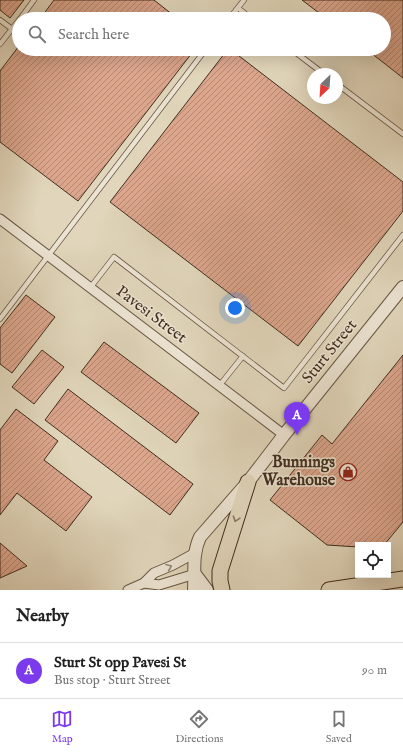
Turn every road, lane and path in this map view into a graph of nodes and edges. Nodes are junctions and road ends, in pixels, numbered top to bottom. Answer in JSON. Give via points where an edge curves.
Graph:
{"nodes":[{"id":1,"x":34,"y":0,"type":"edge"},
{"id":2,"x":244,"y":0,"type":"edge"},
{"id":3,"x":238,"y":8,"type":"junction"},
{"id":4,"x":25,"y":12,"type":"edge"},
{"id":5,"x":235,"y":12,"type":"edge"},
{"id":6,"x":243,"y":12,"type":"edge"},
{"id":7,"x":0,"y":20,"type":"edge"},
{"id":8,"x":12,"y":29,"type":"joint"},
{"id":9,"x":0,"y":44,"type":"edge"},
{"id":10,"x":201,"y":56,"type":"edge"},
{"id":11,"x":300,"y":56,"type":"edge"},
{"id":12,"x":316,"y":68,"type":"edge"},
{"id":13,"x":343,"y":89,"type":"edge"},
{"id":14,"x":403,"y":134,"type":"edge"},
{"id":15,"x":0,"y":219,"type":"edge"},
{"id":16,"x":403,"y":235,"type":"edge"},
{"id":17,"x":48,"y":255,"type":"junction"},
{"id":18,"x":403,"y":287,"type":"edge"},
{"id":19,"x":90,"y":288,"type":"junction"},
{"id":20,"x":0,"y":319,"type":"edge"},
{"id":21,"x":242,"y":356,"type":"junction"},
{"id":22,"x":219,"y":386,"type":"junction"},
{"id":23,"x":284,"y":435,"type":"junction"},
{"id":24,"x":248,"y":482,"type":"junction"},
{"id":25,"x":195,"y":553,"type":"junction"},
{"id":26,"x":195,"y":574,"type":"junction"},
{"id":27,"x":403,"y":578,"type":"edge"},
{"id":28,"x":144,"y":583,"type":"junction"},
{"id":29,"x":128,"y":590,"type":"edge"},
{"id":30,"x":194,"y":590,"type":"edge"},
{"id":31,"x":207,"y":590,"type":"edge"},
{"id":32,"x":222,"y":590,"type":"edge"},
{"id":33,"x":329,"y":590,"type":"edge"}],
"edges":[{"from":1,"to":4,"type":"lane"},
{"from":2,"to":3,"type":"lane"},
{"from":3,"to":5,"type":"lane"},
{"from":3,"to":6,"type":"lane"},
{"from":7,"to":8,"type":"lane"},
{"from":8,"to":9,"type":"lane"},
{"from":10,"to":17,"type":"lane"},
{"from":11,"to":12,"type":"lane"},
{"from":13,"to":14,"type":"lane"},
{"from":15,"to":17,"type":"street","name":"Pavesi Street"},
{"from":16,"to":21,"type":"lane","via":[[284,388]]},
{"from":17,"to":19,"type":"street","name":"Pavesi Street"},
{"from":17,"to":20,"type":"lane"},
{"from":18,"to":23,"type":"street","name":"Sturt Street"},
{"from":19,"to":21,"type":"lane","via":[[114,257]]},
{"from":19,"to":22,"type":"street","name":"Pavesi Street"},
{"from":21,"to":22,"type":"lane"},
{"from":22,"to":23,"type":"street","name":"Pavesi Street"},
{"from":23,"to":24,"type":"street","name":"Sturt Street"},
{"from":24,"to":25,"type":"street","name":"Sturt Street","via":[[200,537]]},
{"from":24,"to":32,"type":"highway","one_way":true,"via":[[220,571]]},
{"from":25,"to":26,"type":"street","name":"Sturt Street"},
{"from":28,"to":25,"type":"street","one_way":true,"via":[[154,573]]},
{"from":26,"to":28,"type":"street","via":[[159,585]]},
{"from":26,"to":30,"type":"street","name":"Sturt Street"},
{"from":26,"to":31,"type":"street"},
{"from":27,"to":33,"type":"highway"},
{"from":28,"to":29,"type":"street"}]}
